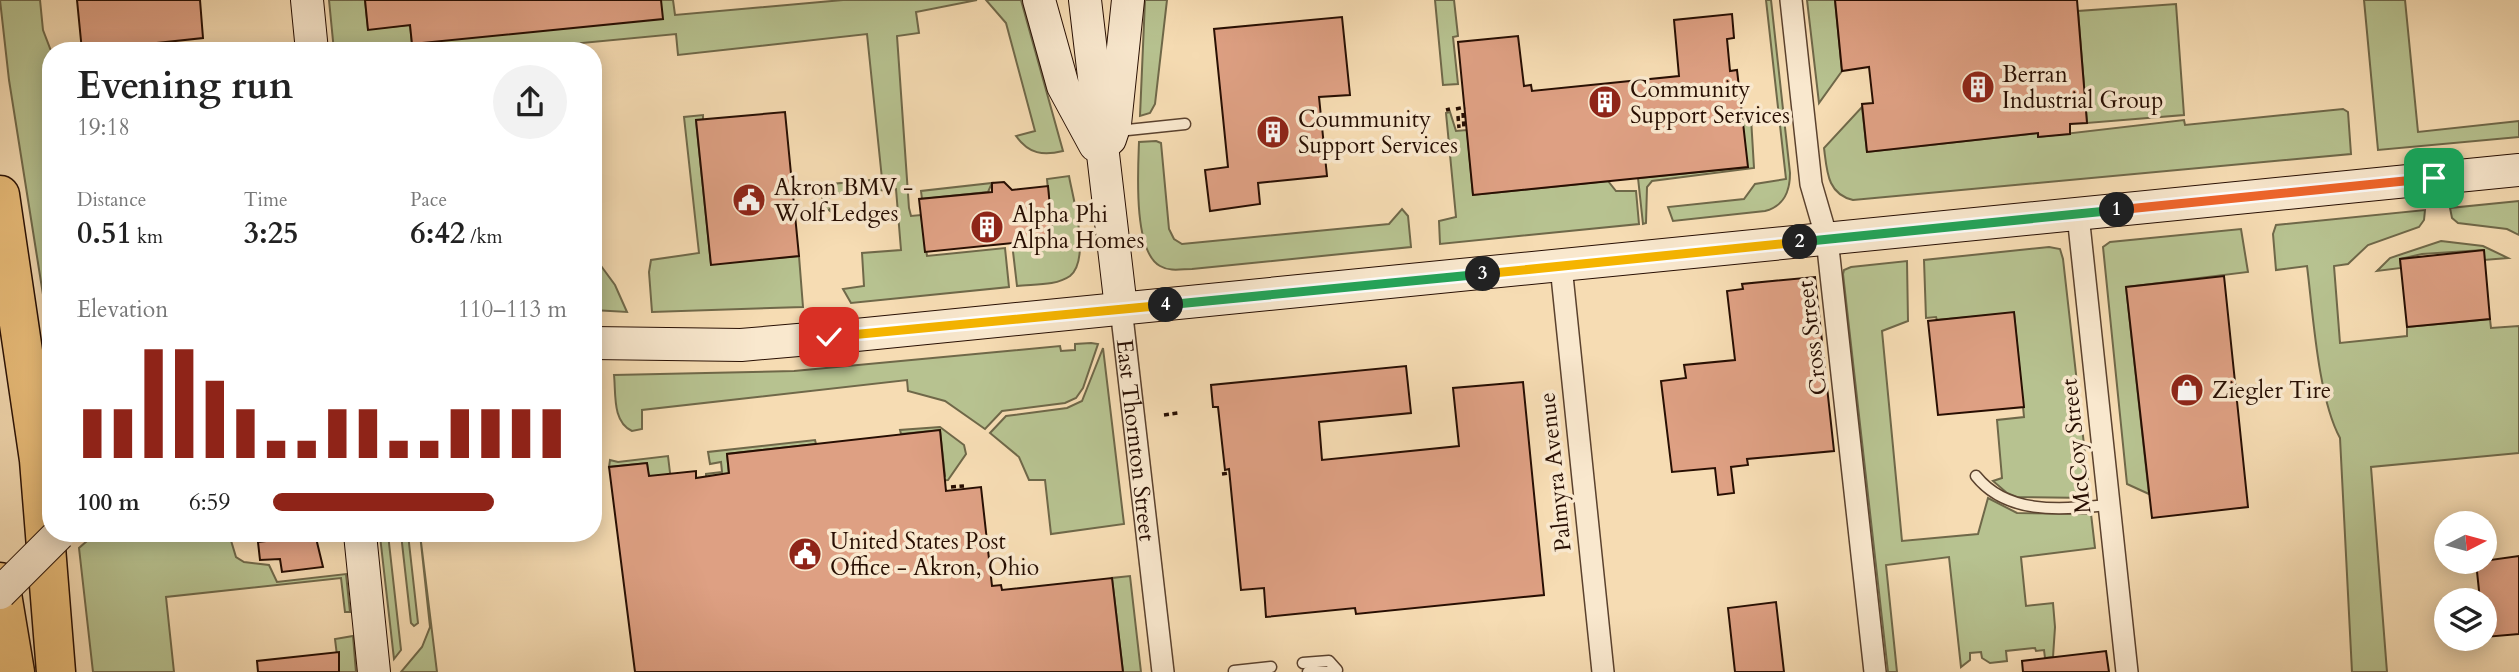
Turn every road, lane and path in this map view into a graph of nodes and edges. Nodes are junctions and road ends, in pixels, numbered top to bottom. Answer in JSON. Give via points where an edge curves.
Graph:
{"nodes":[{"id":1,"x":307,"y":0,"type":"edge"},
{"id":2,"x":1039,"y":0,"type":"edge"},
{"id":3,"x":1085,"y":0,"type":"edge"},
{"id":4,"x":1128,"y":0,"type":"edge"},
{"id":5,"x":1791,"y":0,"type":"edge"},
{"id":6,"x":311,"y":42,"type":"edge"},
{"id":7,"x":1465,"y":107,"type":"dead end"},
{"id":8,"x":1451,"y":109,"type":"dead end"},
{"id":9,"x":1463,"y":113,"type":"dead end"},
{"id":10,"x":1458,"y":116,"type":"dead end"},
{"id":11,"x":1185,"y":124,"type":"dead end"},
{"id":12,"x":1108,"y":146,"type":"junction"},
{"id":13,"x":2519,"y":170,"type":"edge"},
{"id":14,"x":0,"y":195,"type":"edge"},
{"id":15,"x":2078,"y":215,"type":"junction"},
{"id":16,"x":1826,"y":239,"type":"junction"},
{"id":17,"x":1561,"y":266,"type":"junction"},
{"id":18,"x":1121,"y":308,"type":"junction"},
{"id":19,"x":602,"y":343,"type":"edge"},
{"id":20,"x":1178,"y":413,"type":"dead end"},
{"id":21,"x":1164,"y":415,"type":"dead end"},
{"id":22,"x":1222,"y":474,"type":"dead end"},
{"id":23,"x":1230,"y":474,"type":"dead end"},
{"id":24,"x":1976,"y":476,"type":"dead end"},
{"id":25,"x":964,"y":486,"type":"dead end"},
{"id":26,"x":951,"y":487,"type":"dead end"},
{"id":27,"x":42,"y":497,"type":"edge"},
{"id":28,"x":2109,"y":505,"type":"junction"},
{"id":29,"x":46,"y":542,"type":"edge"},
{"id":30,"x":51,"y":542,"type":"edge"},
{"id":31,"x":361,"y":542,"type":"edge"},
{"id":32,"x":0,"y":582,"type":"edge"},
{"id":33,"x":0,"y":593,"type":"edge"},
{"id":34,"x":1271,"y":667,"type":"dead end"},
{"id":35,"x":1306,"y":667,"type":"edge"},
{"id":36,"x":1234,"y":671,"type":"edge"},
{"id":37,"x":1333,"y":671,"type":"edge"},
{"id":38,"x":15,"y":672,"type":"edge"},
{"id":39,"x":56,"y":672,"type":"edge"},
{"id":40,"x":374,"y":672,"type":"edge"},
{"id":41,"x":1163,"y":672,"type":"edge"},
{"id":42,"x":1604,"y":672,"type":"edge"},
{"id":43,"x":1875,"y":672,"type":"edge"},
{"id":44,"x":2127,"y":672,"type":"edge"}],
"edges":[{"from":1,"to":6,"type":"main road"},
{"from":2,"to":12,"type":"main road","via":[[1063,86]]},
{"from":3,"to":12,"type":"main road","name":"East Thornton Street"},
{"from":4,"to":12,"type":"main road"},
{"from":5,"to":16,"type":"street","name":"Cross Street","via":[[1811,184]]},
{"from":7,"to":8,"type":"path"},
{"from":9,"to":10,"type":"path","via":[[1461,128]]},
{"from":11,"to":12,"type":"lane"},
{"from":12,"to":18,"type":"main road","name":"East Thornton Street"},
{"from":13,"to":15,"type":"main road"},
{"from":14,"to":27,"type":"highway"},
{"from":15,"to":16,"type":"main road"},
{"from":15,"to":28,"type":"street","name":"McCoy Street"},
{"from":16,"to":17,"type":"main road"},
{"from":16,"to":43,"type":"street","name":"Cross Street"},
{"from":17,"to":18,"type":"main road"},
{"from":17,"to":42,"type":"street","name":"Palmyra Avenue"},
{"from":18,"to":19,"type":"main road","via":[[741,345]]},
{"from":18,"to":41,"type":"street","name":"East Thornton Street"},
{"from":20,"to":21,"type":"path"},
{"from":22,"to":23,"type":"path"},
{"from":24,"to":28,"type":"lane","via":[[1994,494],[2015,504]]},
{"from":25,"to":26,"type":"path"},
{"from":28,"to":44,"type":"street","name":"McCoy Street"},
{"from":29,"to":39,"type":"highway"},
{"from":30,"to":33,"type":"main road","bridge":true},
{"from":31,"to":40,"type":"main road"},
{"from":32,"to":38,"type":"highway"},
{"from":34,"to":36,"type":"lane"},
{"from":35,"to":37,"type":"lane"}]}
